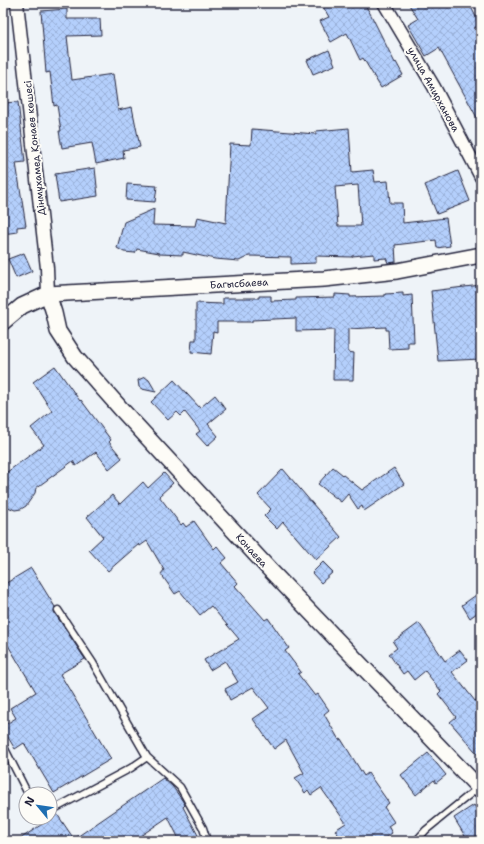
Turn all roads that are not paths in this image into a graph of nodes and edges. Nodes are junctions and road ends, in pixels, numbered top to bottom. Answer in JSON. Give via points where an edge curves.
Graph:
{"nodes":[{"id":1,"x":17,"y":3,"type":"edge"},
{"id":2,"x":384,"y":3,"type":"edge"},
{"id":3,"x":481,"y":177,"type":"edge"},
{"id":4,"x":481,"y":255,"type":"edge"},
{"id":5,"x":48,"y":294,"type":"junction"},
{"id":6,"x":3,"y":322,"type":"edge"},
{"id":7,"x":58,"y":610,"type":"dead end"},
{"id":8,"x":3,"y":745,"type":"edge"},
{"id":9,"x":147,"y":757,"type":"junction"},
{"id":10,"x":24,"y":786,"type":"edge"},
{"id":11,"x":480,"y":789,"type":"edge"},
{"id":12,"x":58,"y":807,"type":"edge"},
{"id":13,"x":207,"y":841,"type":"edge"},
{"id":14,"x":416,"y":841,"type":"edge"}],
"edges":[{"from":1,"to":5,"type":"street","name":"Дінмұхамед Қонаев көшесі"},
{"from":2,"to":3,"type":"street","name":"улица Амирханова","via":[[434,86]]},
{"from":4,"to":5,"type":"street","name":"Багысбаева","via":[[397,271],[324,279]]},
{"from":5,"to":6,"type":"street","name":"Багысбаева","via":[[22,306]]},
{"from":5,"to":11,"type":"street","name":"Конаева","via":[[58,331],[75,357],[270,570]]},
{"from":7,"to":9,"type":"lane","via":[[93,663]]},
{"from":8,"to":10,"type":"lane"},
{"from":9,"to":12,"type":"lane"},
{"from":9,"to":13,"type":"lane","via":[[180,787],[203,828]]},
{"from":11,"to":14,"type":"lane","via":[[426,830]]}]}
